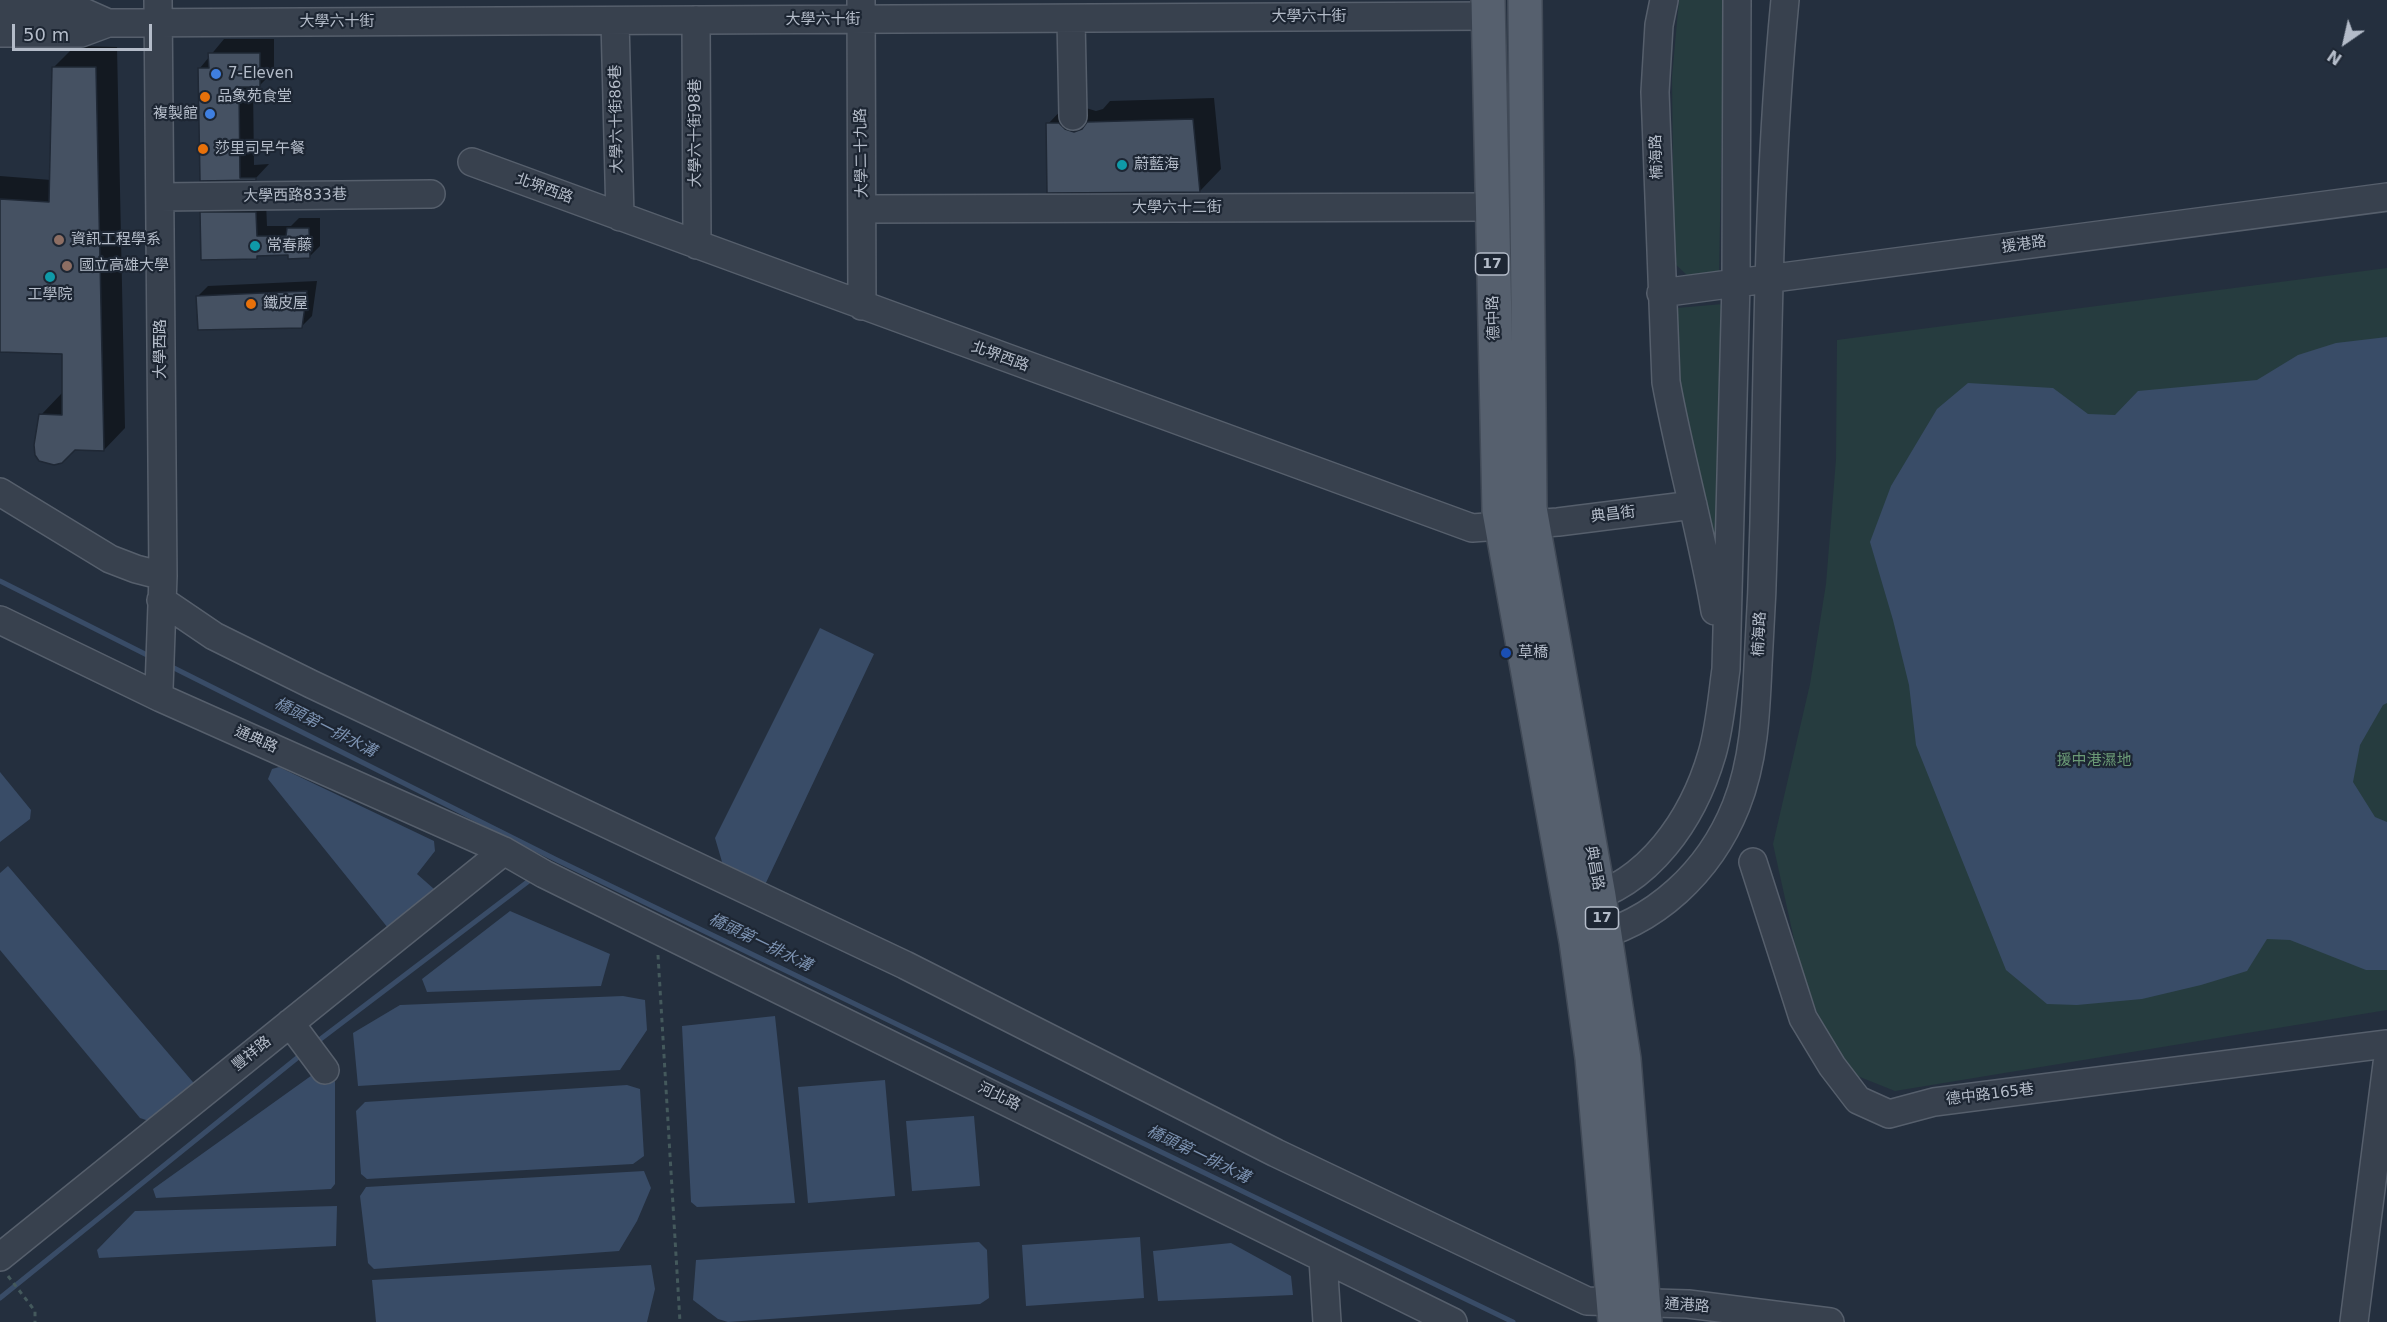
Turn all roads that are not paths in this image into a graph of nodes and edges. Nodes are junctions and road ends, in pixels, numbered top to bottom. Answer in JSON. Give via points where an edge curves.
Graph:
{"nodes":[{"id":1,"x":1525,"y":0,"type":"edge"},
{"id":2,"x":1664,"y":0,"type":"edge"},
{"id":3,"x":1737,"y":0,"type":"edge"},
{"id":4,"x":1768,"y":0,"type":"edge"},
{"id":5,"x":1785,"y":0,"type":"edge"},
{"id":6,"x":1488,"y":8,"type":"edge"},
{"id":7,"x":1226,"y":9,"type":"edge"},
{"id":8,"x":861,"y":10,"type":"edge"},
{"id":9,"x":0,"y":12,"type":"edge"},
{"id":10,"x":158,"y":12,"type":"edge"},
{"id":11,"x":628,"y":14,"type":"edge"},
{"id":12,"x":1071,"y":19,"type":"junction"},
{"id":13,"x":696,"y":20,"type":"junction"},
{"id":14,"x":108,"y":23,"type":"junction"},
{"id":15,"x":0,"y":33,"type":"edge"},
{"id":16,"x":1073,"y":116,"type":"dead end"},
{"id":17,"x":472,"y":162,"type":"dead end"},
{"id":18,"x":431,"y":194,"type":"dead end"},
{"id":19,"x":160,"y":197,"type":"junction"},
{"id":20,"x":2387,"y":197,"type":"edge"},
{"id":21,"x":1491,"y":207,"type":"junction"},
{"id":22,"x":863,"y":209,"type":"junction"},
{"id":23,"x":620,"y":216,"type":"junction"},
{"id":24,"x":1771,"y":240,"type":"junction"},
{"id":25,"x":697,"y":245,"type":"junction"},
{"id":26,"x":1770,"y":279,"type":"junction"},
{"id":27,"x":1736,"y":284,"type":"junction"},
{"id":28,"x":1661,"y":293,"type":"junction"},
{"id":29,"x":862,"y":306,"type":"junction"},
{"id":30,"x":0,"y":492,"type":"edge"},
{"id":31,"x":1693,"y":505,"type":"junction"},
{"id":32,"x":1533,"y":524,"type":"junction"},
{"id":33,"x":1500,"y":527,"type":"junction"},
{"id":34,"x":162,"y":595,"type":"junction"},
{"id":35,"x":0,"y":620,"type":"edge"},
{"id":36,"x":1726,"y":669,"type":"junction"},
{"id":37,"x":160,"y":694,"type":"junction"},
{"id":38,"x":509,"y":854,"type":"junction"},
{"id":39,"x":1753,"y":862,"type":"dead end"},
{"id":40,"x":544,"y":874,"type":"joint"},
{"id":41,"x":1585,"y":900,"type":"junction"},
{"id":42,"x":1590,"y":938,"type":"junction"},
{"id":43,"x":2387,"y":1044,"type":"edge"},
{"id":44,"x":2387,"y":1064,"type":"edge"},
{"id":45,"x":1323,"y":1259,"type":"junction"},
{"id":46,"x":5,"y":1268,"type":"edge"},
{"id":47,"x":1629,"y":1313,"type":"edge"},
{"id":48,"x":1327,"y":1322,"type":"edge"},
{"id":49,"x":1453,"y":1322,"type":"edge"},
{"id":50,"x":1830,"y":1322,"type":"edge"},
{"id":51,"x":2354,"y":1322,"type":"edge"}],
"edges":[{"from":1,"to":32,"type":"main road","number":"17"},
{"from":2,"to":28,"type":"street","name":"楠海路","via":[[1655,92]]},
{"from":3,"to":27,"type":"street","name":"楠海路"},
{"from":4,"to":24,"type":"street","name":"楠海路"},
{"from":5,"to":24,"type":"street","name":"楠海路"},
{"from":6,"to":7,"type":"street","name":"大學六十街"},
{"from":6,"to":21,"type":"main road","name":"德中路","number":"17"},
{"from":7,"to":12,"type":"street","name":"大學六十街"},
{"from":8,"to":12,"type":"street","name":"大學六十街"},
{"from":8,"to":13,"type":"street","name":"大學六十街"},
{"from":8,"to":22,"type":"street","name":"大學二十九路"},
{"from":9,"to":14,"type":"street","via":[[81,11]]},
{"from":10,"to":11,"type":"street","name":"大學六十街"},
{"from":10,"to":14,"type":"street","name":"大學六十街"},
{"from":10,"to":19,"type":"street","name":"大學西路"},
{"from":11,"to":13,"type":"street","name":"大學六十街"},
{"from":11,"to":23,"type":"street","name":"大學六十街86巷"},
{"from":12,"to":16,"type":"street"},
{"from":13,"to":25,"type":"street","name":"大學六十街98巷"},
{"from":14,"to":15,"type":"street","via":[[81,33]]},
{"from":17,"to":23,"type":"street","name":"北堺西路"},
{"from":18,"to":19,"type":"street","name":"大學西路833巷"},
{"from":19,"to":34,"type":"street","name":"大學西路"},
{"from":20,"to":26,"type":"street","name":"援港路"},
{"from":21,"to":22,"type":"street","name":"大學六十二街"},
{"from":21,"to":33,"type":"main road","name":"德中路","number":"17"},
{"from":22,"to":29,"type":"street","name":"大學二十九路"},
{"from":23,"to":25,"type":"street","name":"北堺西路"},
{"from":24,"to":26,"type":"street","name":"楠海路"},
{"from":25,"to":29,"type":"street","name":"北堺西路"},
{"from":26,"to":27,"type":"street","name":"援港路"},
{"from":26,"to":42,"type":"street","name":"楠海路","via":[[1761,616],[1755,729],[1745,781],[1724,832],[1693,876],[1666,901],[1632,923]]},
{"from":27,"to":28,"type":"street","name":"援港路"},
{"from":27,"to":36,"type":"street","name":"楠海路"},
{"from":28,"to":31,"type":"street","name":"楠海路","via":[[1666,382]]},
{"from":29,"to":33,"type":"street","name":"北堺西路","via":[[1472,528]]},
{"from":30,"to":34,"type":"street","name":"通港路","via":[[110,559],[136,569]]},
{"from":31,"to":32,"type":"street","name":"典昌街"},
{"from":31,"to":36,"type":"street","name":"楠海路"},
{"from":32,"to":33,"type":"street","name":"北堺西路"},
{"from":32,"to":41,"type":"main road","name":"典昌路","number":"17"},
{"from":33,"to":41,"type":"main road","name":"典昌路","number":"17"},
{"from":34,"to":37,"type":"street","name":"大學西路"},
{"from":34,"to":47,"type":"street","name":"通港路","via":[[224,640],[905,965],[1276,1153],[1587,1301]]},
{"from":35,"to":37,"type":"street","name":"通典路"},
{"from":36,"to":41,"type":"street","name":"楠海路","via":[[1712,755],[1691,807],[1645,868],[1624,884]]},
{"from":37,"to":38,"type":"street","name":"通典路"},
{"from":38,"to":40,"type":"street","name":"通典路"},
{"from":38,"to":46,"type":"street","name":"豐祥路","via":[[308,1046]]},
{"from":39,"to":43,"type":"street","name":"德中路165巷","via":[[1803,1018],[1858,1100],[1889,1114],[1934,1102]]},
{"from":40,"to":45,"type":"street","name":"河北路"},
{"from":41,"to":42,"type":"main road","name":"典昌路","number":"17"},
{"from":42,"to":47,"type":"main road","name":"典昌路","number":"17","via":[[1592,1058]]},
{"from":44,"to":51,"type":"street"},
{"from":45,"to":48,"type":"street"},
{"from":45,"to":49,"type":"street","name":"河北路"},
{"from":47,"to":50,"type":"street","name":"通港路","via":[[1688,1304]]}]}
